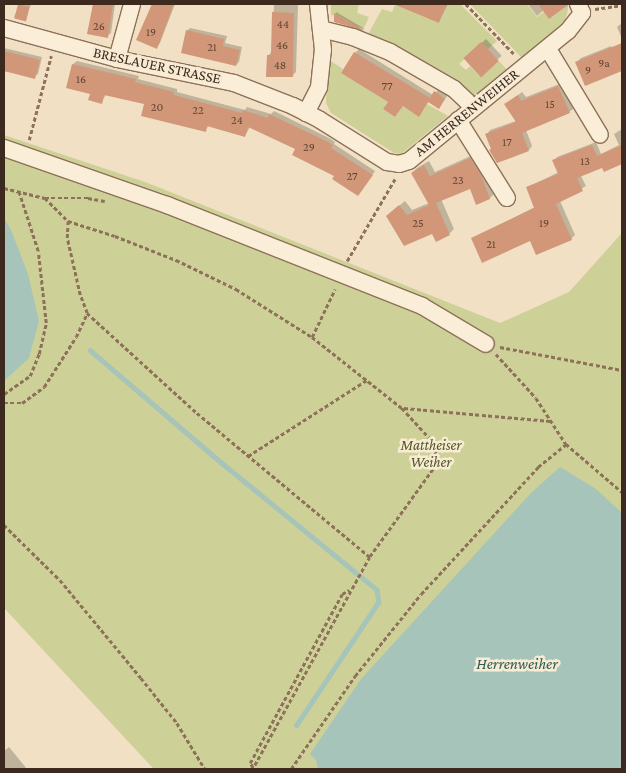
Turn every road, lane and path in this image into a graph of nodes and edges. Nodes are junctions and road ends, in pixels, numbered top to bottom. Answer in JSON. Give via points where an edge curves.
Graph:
{"nodes":[{"id":1,"x":132,"y":4,"type":"edge"},
{"id":2,"x":318,"y":4,"type":"edge"},
{"id":3,"x":466,"y":4,"type":"edge"},
{"id":4,"x":622,"y":5,"type":"edge"},
{"id":5,"x":582,"y":7,"type":"edge"},
{"id":6,"x":4,"y":28,"type":"edge"},
{"id":7,"x":321,"y":29,"type":"junction"},
{"id":8,"x":56,"y":43,"type":"junction"},
{"id":9,"x":548,"y":48,"type":"junction"},
{"id":10,"x":117,"y":59,"type":"junction"},
{"id":11,"x":524,"y":67,"type":"junction"},
{"id":12,"x":467,"y":101,"type":"dead end"},
{"id":13,"x":306,"y":113,"type":"junction"},
{"id":14,"x":458,"y":120,"type":"junction"},
{"id":15,"x":600,"y":135,"type":"dead end"},
{"id":16,"x":4,"y":148,"type":"edge"},
{"id":17,"x":25,"y":155,"type":"junction"},
{"id":18,"x":399,"y":164,"type":"junction"},
{"id":19,"x":4,"y":188,"type":"edge"},
{"id":20,"x":19,"y":192,"type":"junction"},
{"id":21,"x":44,"y":198,"type":"junction"},
{"id":22,"x":508,"y":198,"type":"dead end"},
{"id":23,"x":108,"y":202,"type":"dead end"},
{"id":24,"x":68,"y":221,"type":"junction"},
{"id":25,"x":342,"y":275,"type":"junction"},
{"id":26,"x":87,"y":312,"type":"junction"},
{"id":27,"x":312,"y":337,"type":"junction"},
{"id":28,"x":486,"y":344,"type":"junction"},
{"id":29,"x":622,"y":370,"type":"edge"},
{"id":30,"x":367,"y":380,"type":"junction"},
{"id":31,"x":4,"y":394,"type":"edge"},
{"id":32,"x":4,"y":403,"type":"edge"},
{"id":33,"x":402,"y":408,"type":"junction"},
{"id":34,"x":551,"y":421,"type":"junction"},
{"id":35,"x":566,"y":444,"type":"junction"},
{"id":36,"x":248,"y":456,"type":"junction"},
{"id":37,"x":622,"y":492,"type":"edge"},
{"id":38,"x":4,"y":525,"type":"edge"},
{"id":39,"x":370,"y":557,"type":"junction"},
{"id":40,"x":205,"y":769,"type":"edge"},
{"id":41,"x":253,"y":769,"type":"edge"},
{"id":42,"x":291,"y":769,"type":"edge"}],
"edges":[{"from":1,"to":10,"type":"street"},
{"from":2,"to":7,"type":"street"},
{"from":3,"to":11,"type":"path"},
{"from":4,"to":5,"type":"path"},
{"from":5,"to":9,"type":"street","name":"AM HERRENWEIHER","via":[[582,13],[570,29]]},
{"from":6,"to":8,"type":"street","name":"BRESLAUER STRASSE"},
{"from":7,"to":12,"type":"street","via":[[353,37],[390,52],[454,89]]},
{"from":7,"to":13,"type":"street","via":[[323,50],[319,87]]},
{"from":8,"to":10,"type":"street","name":"BRESLAUER STRASSE"},
{"from":8,"to":17,"type":"path"},
{"from":9,"to":11,"type":"street","name":"AM HERRENWEIHER"},
{"from":9,"to":15,"type":"street"},
{"from":10,"to":13,"type":"street","name":"BRESLAUER STRASSE","via":[[234,83]]},
{"from":11,"to":14,"type":"street","name":"AM HERRENWEIHER"},
{"from":13,"to":18,"type":"street","name":"AM HERRENWEIHER","via":[[387,162]]},
{"from":14,"to":18,"type":"street","name":"AM HERRENWEIHER","via":[[409,161]]},
{"from":14,"to":22,"type":"street"},
{"from":16,"to":17,"type":"street"},
{"from":17,"to":25,"type":"street","via":[[176,209]]},
{"from":18,"to":25,"type":"path","via":[[396,178],[350,254]]},
{"from":19,"to":20,"type":"path"},
{"from":20,"to":21,"type":"path"},
{"from":20,"to":31,"type":"path","via":[[38,251],[46,323],[30,376]]},
{"from":21,"to":23,"type":"path","via":[[88,198]]},
{"from":21,"to":24,"type":"path"},
{"from":24,"to":26,"type":"path","via":[[67,238]]},
{"from":24,"to":27,"type":"path","via":[[115,236],[236,288]]},
{"from":25,"to":27,"type":"path"},
{"from":25,"to":28,"type":"street","via":[[422,306]]},
{"from":26,"to":32,"type":"path","via":[[76,337],[44,387],[22,403]]},
{"from":26,"to":36,"type":"path"},
{"from":27,"to":30,"type":"path"},
{"from":28,"to":29,"type":"path"},
{"from":28,"to":34,"type":"path","via":[[536,398]]},
{"from":30,"to":33,"type":"path"},
{"from":30,"to":36,"type":"path"},
{"from":33,"to":34,"type":"path"},
{"from":33,"to":39,"type":"path","via":[[435,444],[437,464]]},
{"from":34,"to":35,"type":"path"},
{"from":35,"to":37,"type":"path"},
{"from":35,"to":42,"type":"path","via":[[538,467],[420,594],[355,676]]},
{"from":36,"to":39,"type":"path"},
{"from":38,"to":40,"type":"path","via":[[60,580],[177,723]]},
{"from":39,"to":41,"type":"path"}]}
